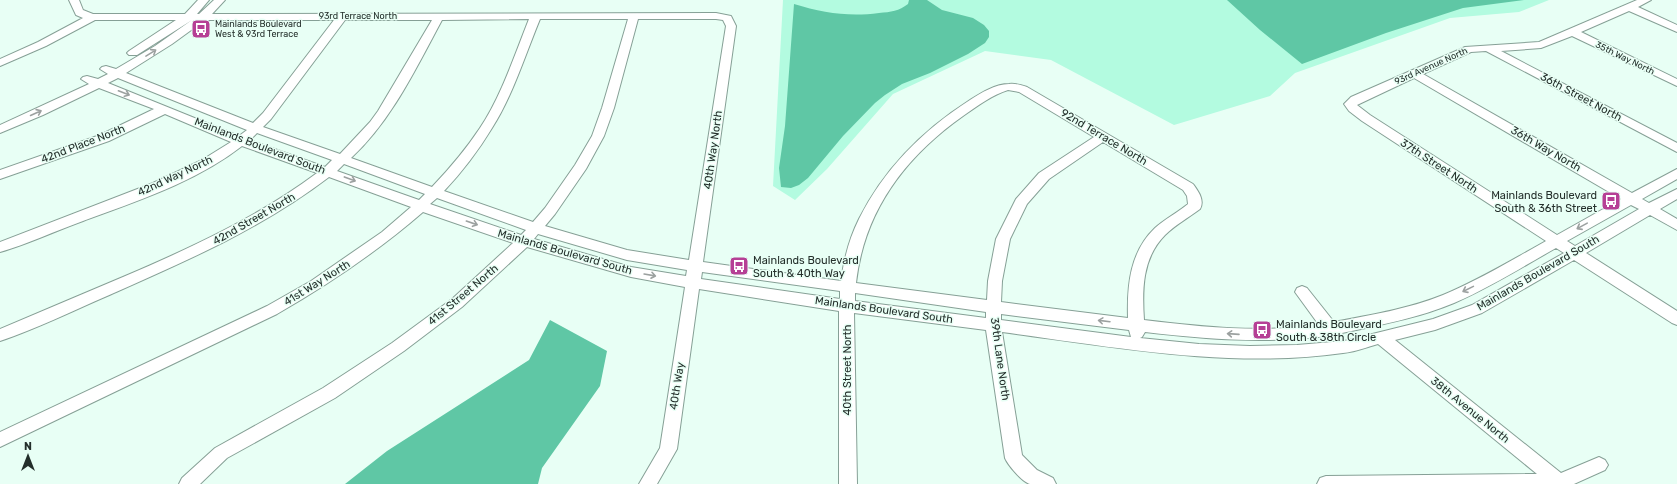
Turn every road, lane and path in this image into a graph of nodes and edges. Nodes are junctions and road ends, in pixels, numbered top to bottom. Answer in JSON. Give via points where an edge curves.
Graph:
{"nodes":[{"id":1,"x":74,"y":0,"type":"edge"},
{"id":2,"x":204,"y":0,"type":"edge"},
{"id":3,"x":220,"y":0,"type":"edge"},
{"id":4,"x":1646,"y":0,"type":"edge"},
{"id":5,"x":1629,"y":7,"type":"junction"},
{"id":6,"x":204,"y":16,"type":"junction"},
{"id":7,"x":342,"y":16,"type":"junction"},
{"id":8,"x":439,"y":16,"type":"junction"},
{"id":9,"x":536,"y":16,"type":"junction"},
{"id":10,"x":634,"y":16,"type":"junction"},
{"id":11,"x":93,"y":17,"type":"junction"},
{"id":12,"x":188,"y":17,"type":"junction"},
{"id":13,"x":728,"y":18,"type":"joint"},
{"id":14,"x":1677,"y":29,"type":"edge"},
{"id":15,"x":1573,"y":32,"type":"junction"},
{"id":16,"x":1486,"y":47,"type":"junction"},
{"id":17,"x":0,"y":63,"type":"edge"},
{"id":18,"x":111,"y":71,"type":"junction"},
{"id":19,"x":1416,"y":74,"type":"junction"},
{"id":20,"x":93,"y":82,"type":"junction"},
{"id":21,"x":1677,"y":83,"type":"edge"},
{"id":22,"x":1009,"y":87,"type":"joint"},
{"id":23,"x":1355,"y":100,"type":"joint"},
{"id":24,"x":164,"y":109,"type":"junction"},
{"id":25,"x":0,"y":118,"type":"edge"},
{"id":26,"x":0,"y":128,"type":"edge"},
{"id":27,"x":256,"y":129,"type":"junction"},
{"id":28,"x":1104,"y":136,"type":"junction"},
{"id":29,"x":241,"y":141,"type":"junction"},
{"id":30,"x":1677,"y":148,"type":"edge"},
{"id":31,"x":340,"y":160,"type":"junction"},
{"id":32,"x":328,"y":172,"type":"junction"},
{"id":33,"x":1677,"y":173,"type":"edge"},
{"id":34,"x":0,"y":175,"type":"edge"},
{"id":35,"x":434,"y":193,"type":"junction"},
{"id":36,"x":1677,"y":193,"type":"edge"},
{"id":37,"x":1631,"y":198,"type":"junction"},
{"id":38,"x":421,"y":206,"type":"junction"},
{"id":39,"x":1648,"y":209,"type":"junction"},
{"id":40,"x":1677,"y":225,"type":"edge"},
{"id":41,"x":536,"y":228,"type":"junction"},
{"id":42,"x":524,"y":241,"type":"junction"},
{"id":43,"x":1555,"y":241,"type":"junction"},
{"id":44,"x":0,"y":247,"type":"edge"},
{"id":45,"x":1573,"y":253,"type":"junction"},
{"id":46,"x":695,"y":266,"type":"junction"},
{"id":47,"x":693,"y":283,"type":"junction"},
{"id":48,"x":849,"y":287,"type":"junction"},
{"id":49,"x":1302,"y":292,"type":"dead end"},
{"id":50,"x":847,"y":306,"type":"junction"},
{"id":51,"x":994,"y":308,"type":"junction"},
{"id":52,"x":1677,"y":319,"type":"edge"},
{"id":53,"x":993,"y":324,"type":"junction"},
{"id":54,"x":1136,"y":325,"type":"junction"},
{"id":55,"x":1331,"y":329,"type":"junction"},
{"id":56,"x":0,"y":335,"type":"edge"},
{"id":57,"x":1380,"y":338,"type":"junction"},
{"id":58,"x":1138,"y":344,"type":"junction"},
{"id":59,"x":1344,"y":347,"type":"junction"},
{"id":60,"x":0,"y":440,"type":"edge"},
{"id":61,"x":1599,"y":465,"type":"dead end"},
{"id":62,"x":1559,"y":482,"type":"junction"},
{"id":63,"x":188,"y":484,"type":"edge"},
{"id":64,"x":648,"y":484,"type":"edge"},
{"id":65,"x":848,"y":484,"type":"edge"},
{"id":66,"x":1047,"y":484,"type":"edge"},
{"id":67,"x":1326,"y":484,"type":"edge"}],
"edges":[{"from":1,"to":11,"type":"street","via":[[79,13]]},
{"from":2,"to":12,"type":"street"},
{"from":3,"to":6,"type":"street"},
{"from":4,"to":5,"type":"street","name":"93rd Avenue North"},
{"from":5,"to":14,"type":"street"},
{"from":5,"to":15,"type":"street","name":"93rd Avenue North"},
{"from":6,"to":7,"type":"street","name":"93rd Terrace North"},
{"from":6,"to":12,"type":"street","name":"93rd Terrace North"},
{"from":18,"to":6,"type":"street","one_way":true,"via":[[166,44]]},
{"from":7,"to":8,"type":"street","name":"93rd Terrace North"},
{"from":7,"to":27,"type":"street","name":"42nd Way North"},
{"from":8,"to":9,"type":"street","name":"93rd Terrace North"},
{"from":8,"to":31,"type":"street","name":"42nd Street North","via":[[374,125]]},
{"from":9,"to":10,"type":"street","name":"93rd Terrace North"},
{"from":9,"to":35,"type":"street","name":"41st Way North","via":[[503,95],[486,127],[468,154]]},
{"from":10,"to":13,"type":"street","name":"93rd Terrace North"},
{"from":10,"to":41,"type":"street","name":"41st Street North","via":[[598,136],[581,166]]},
{"from":11,"to":12,"type":"street","name":"93rd Terrace North"},
{"from":11,"to":17,"type":"street","name":"93rd Terrace North"},
{"from":12,"to":18,"type":"street"},
{"from":13,"to":46,"type":"street","name":"40th Way North","via":[[731,26]]},
{"from":15,"to":16,"type":"street","name":"93rd Avenue North","via":[[1541,45]]},
{"from":15,"to":21,"type":"street","name":"35th Way North"},
{"from":16,"to":19,"type":"street","name":"93rd Avenue North","via":[[1469,49]]},
{"from":16,"to":30,"type":"street","name":"36th Street North"},
{"from":18,"to":20,"type":"street"},
{"from":18,"to":27,"type":"street","name":"Mainlands Boulevard South"},
{"from":19,"to":23,"type":"street","name":"93rd Avenue North"},
{"from":19,"to":37,"type":"street","name":"36th Way North"},
{"from":20,"to":24,"type":"street","name":"Mainlands Boulevard South","one_way":true},
{"from":20,"to":25,"type":"street"},
{"from":26,"to":20,"type":"street","one_way":true},
{"from":22,"to":28,"type":"street","name":"92nd Terrace North","via":[[1023,89]]},
{"from":22,"to":48,"type":"street","name":"40th Street North","via":[[963,110],[934,132],[889,180],[870,210],[858,238],[850,267]]},
{"from":23,"to":43,"type":"street","name":"37th Street North","via":[[1350,104],[1359,113]]},
{"from":24,"to":29,"type":"street","name":"Mainlands Boulevard South"},
{"from":24,"to":34,"type":"street","name":"42nd Place North","via":[[145,121],[119,132]]},
{"from":27,"to":29,"type":"street","name":"42nd Way North"},
{"from":27,"to":31,"type":"street","name":"Mainlands Boulevard South"},
{"from":28,"to":51,"type":"street","name":"39th Lane North","via":[[1044,176],[1021,202],[1003,239],[995,281]]},
{"from":28,"to":54,"type":"street","name":"92nd Terrace North","via":[[1188,187],[1194,196],[1195,206],[1160,232],[1148,245],[1138,272],[1134,304]]},
{"from":29,"to":32,"type":"street","name":"Mainlands Boulevard South"},
{"from":29,"to":44,"type":"street","name":"42nd Way North","via":[[192,171]]},
{"from":31,"to":32,"type":"street","name":"42nd Street North"},
{"from":31,"to":35,"type":"street","name":"Mainlands Boulevard South"},
{"from":32,"to":38,"type":"street","name":"Mainlands Boulevard South","one_way":true},
{"from":32,"to":56,"type":"street","name":"42nd Street North","via":[[254,222],[207,246]]},
{"from":33,"to":37,"type":"street","name":"Mainlands Boulevard South"},
{"from":35,"to":38,"type":"street","name":"41st Way North"},
{"from":35,"to":41,"type":"street","name":"Mainlands Boulevard South"},
{"from":36,"to":39,"type":"street","name":"Mainlands Boulevard South"},
{"from":37,"to":39,"type":"street","name":"36th Way North"},
{"from":37,"to":43,"type":"street","name":"Mainlands Boulevard South","one_way":true},
{"from":38,"to":42,"type":"street","name":"Mainlands Boulevard South","one_way":true},
{"from":38,"to":60,"type":"street","name":"41st Way North","via":[[358,256],[316,285],[272,310]]},
{"from":39,"to":40,"type":"street","name":"36th Way North"},
{"from":39,"to":45,"type":"street","name":"Mainlands Boulevard South"},
{"from":41,"to":42,"type":"street","name":"41st Street North"},
{"from":41,"to":46,"type":"street","name":"Mainlands Boulevard South","via":[[627,255]]},
{"from":42,"to":47,"type":"street","name":"Mainlands Boulevard South","one_way":true,"via":[[631,272]]},
{"from":42,"to":63,"type":"street","name":"41st Street North","via":[[457,303],[398,347],[329,393],[220,453]]},
{"from":43,"to":45,"type":"street","name":"37th Street North"},
{"from":43,"to":55,"type":"street","name":"Mainlands Boulevard South","one_way":true,"via":[[1482,283],[1448,299],[1408,313]]},
{"from":45,"to":52,"type":"street","name":"37th Street North"},
{"from":45,"to":57,"type":"street","name":"Mainlands Boulevard South","via":[[1477,309],[1435,324]]},
{"from":46,"to":47,"type":"street","name":"40th Way North"},
{"from":46,"to":48,"type":"street","name":"Mainlands Boulevard South"},
{"from":47,"to":50,"type":"street","name":"Mainlands Boulevard South"},
{"from":47,"to":64,"type":"street","name":"40th Way","via":[[668,449]]},
{"from":48,"to":50,"type":"street","name":"40th Street North"},
{"from":48,"to":51,"type":"street","name":"Mainlands Boulevard South"},
{"from":49,"to":55,"type":"street"},
{"from":50,"to":53,"type":"street","name":"Mainlands Boulevard South"},
{"from":50,"to":65,"type":"street","name":"40th Street North"},
{"from":51,"to":53,"type":"street","name":"39th Lane North"},
{"from":54,"to":51,"type":"street","name":"Mainlands Boulevard South","one_way":true},
{"from":53,"to":58,"type":"street","name":"Mainlands Boulevard South"},
{"from":53,"to":66,"type":"street","name":"39th Lane North","via":[[1014,458],[1031,476]]},
{"from":55,"to":54,"type":"street","name":"Mainlands Boulevard South","one_way":true,"via":[[1249,336]]},
{"from":54,"to":58,"type":"street"},
{"from":55,"to":59,"type":"street"},
{"from":57,"to":59,"type":"street","name":"Mainlands Boulevard South"},
{"from":57,"to":62,"type":"street","name":"38th Avenue North"},
{"from":58,"to":59,"type":"street","name":"Mainlands Boulevard South","via":[[1250,352],[1297,352]]},
{"from":61,"to":62,"type":"street"},
{"from":62,"to":67,"type":"street"}]}
